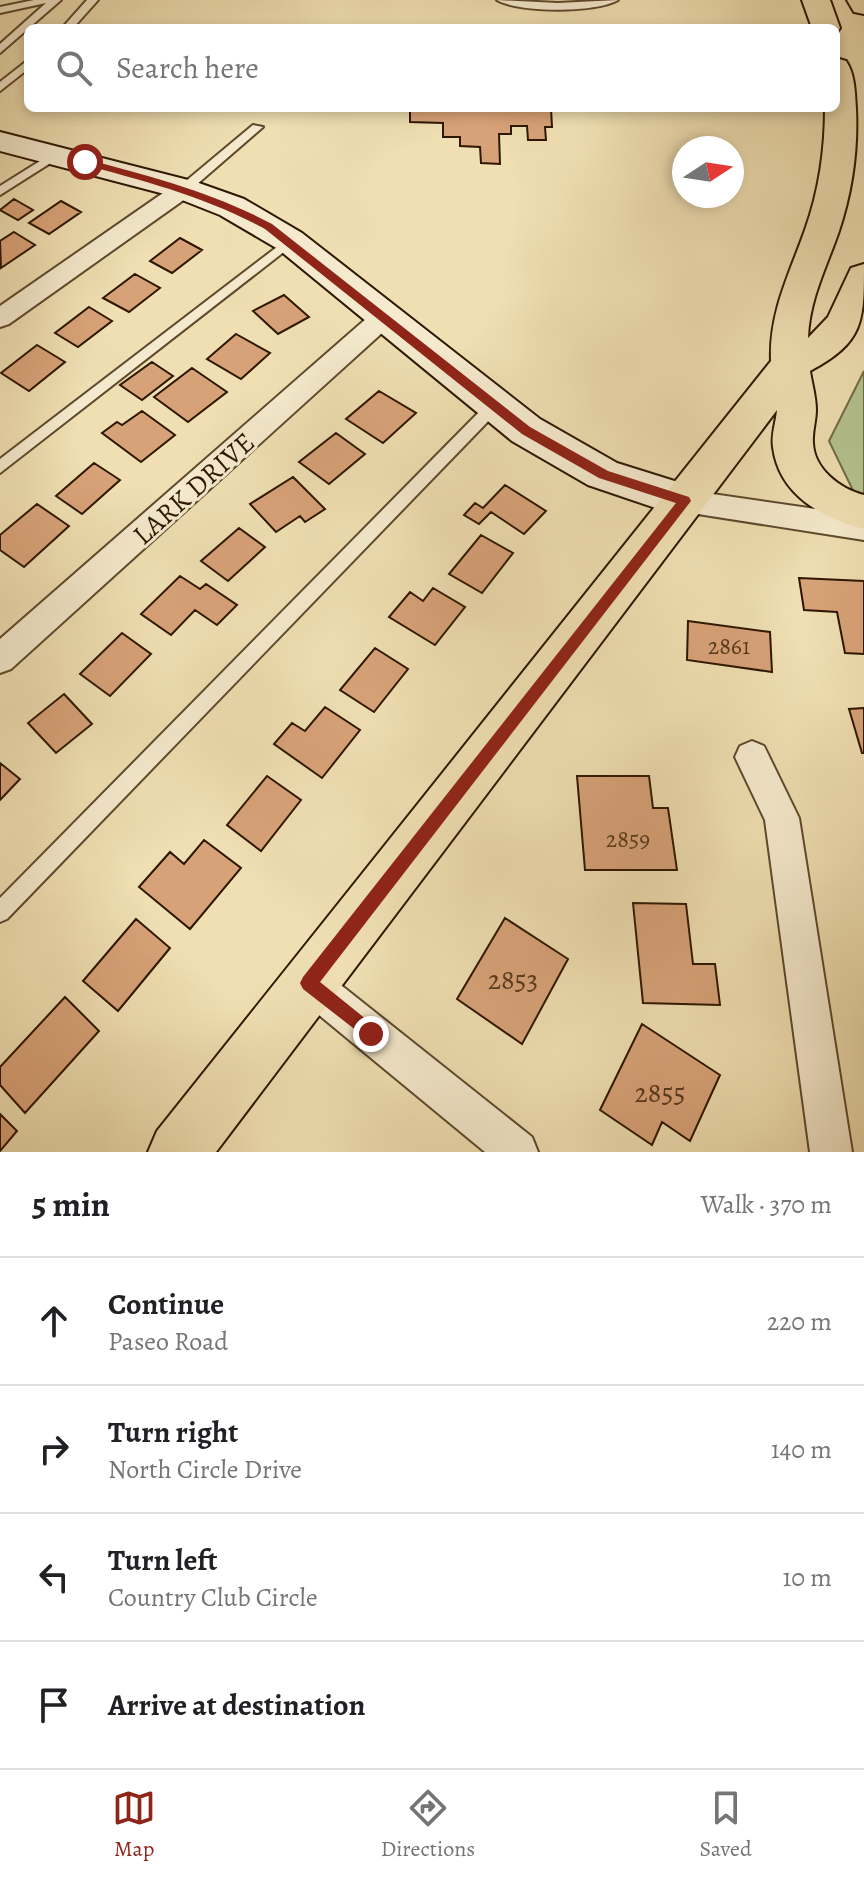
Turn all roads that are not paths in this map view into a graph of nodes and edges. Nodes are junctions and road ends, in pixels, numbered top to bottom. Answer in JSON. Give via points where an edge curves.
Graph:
{"nodes":[{"id":1,"x":48,"y":0,"type":"edge"},
{"id":2,"x":56,"y":0,"type":"edge"},
{"id":3,"x":93,"y":0,"type":"edge"},
{"id":4,"x":502,"y":0,"type":"edge"},
{"id":5,"x":613,"y":0,"type":"edge"},
{"id":6,"x":816,"y":0,"type":"edge"},
{"id":7,"x":861,"y":0,"type":"edge"},
{"id":8,"x":864,"y":6,"type":"edge"},
{"id":9,"x":6,"y":9,"type":"edge"},
{"id":10,"x":0,"y":18,"type":"edge"},
{"id":11,"x":29,"y":24,"type":"edge"},
{"id":12,"x":71,"y":24,"type":"edge"},
{"id":13,"x":825,"y":24,"type":"edge"},
{"id":14,"x":24,"y":29,"type":"edge"},
{"id":15,"x":0,"y":50,"type":"edge"},
{"id":16,"x":24,"y":67,"type":"edge"},
{"id":17,"x":0,"y":88,"type":"edge"},
{"id":18,"x":840,"y":106,"type":"edge"},
{"id":19,"x":257,"y":127,"type":"dead end"},
{"id":20,"x":0,"y":141,"type":"edge"},
{"id":21,"x":56,"y":155,"type":"junction"},
{"id":22,"x":184,"y":189,"type":"junction"},
{"id":23,"x":0,"y":191,"type":"edge"},
{"id":24,"x":290,"y":241,"type":"junction"},
{"id":25,"x":864,"y":276,"type":"edge"},
{"id":26,"x":384,"y":317,"type":"junction"},
{"id":27,"x":0,"y":318,"type":"edge"},
{"id":28,"x":789,"y":366,"type":"junction"},
{"id":29,"x":494,"y":406,"type":"junction"},
{"id":30,"x":0,"y":467,"type":"edge"},
{"id":31,"x":685,"y":501,"type":"junction"},
{"id":32,"x":864,"y":512,"type":"edge"},
{"id":33,"x":864,"y":528,"type":"edge"},
{"id":34,"x":0,"y":659,"type":"edge"},
{"id":35,"x":752,"y":757,"type":"dead end"},
{"id":36,"x":0,"y":912,"type":"edge"},
{"id":37,"x":309,"y":983,"type":"junction"},
{"id":38,"x":178,"y":1152,"type":"edge"},
{"id":39,"x":517,"y":1152,"type":"edge"},
{"id":40,"x":831,"y":1152,"type":"edge"}],
"edges":[{"from":1,"to":9,"type":"lane"},
{"from":2,"to":11,"type":"lane"},
{"from":3,"to":12,"type":"lane"},
{"from":4,"to":5,"type":"lane","via":[[537,6]]},
{"from":6,"to":13,"type":"main road"},
{"from":7,"to":8,"type":"main road"},
{"from":9,"to":10,"type":"lane"},
{"from":14,"to":15,"type":"lane"},
{"from":16,"to":17,"type":"lane"},
{"from":18,"to":28,"type":"main road","via":[[838,163],[827,217],[791,321]]},
{"from":19,"to":22,"type":"lane"},
{"from":20,"to":21,"type":"street"},
{"from":21,"to":22,"type":"street"},
{"from":21,"to":23,"type":"lane"},
{"from":22,"to":24,"type":"street","via":[[232,207]]},
{"from":22,"to":27,"type":"street"},
{"from":24,"to":26,"type":"street"},
{"from":24,"to":30,"type":"lane"},
{"from":25,"to":28,"type":"main road","via":[[834,339]]},
{"from":26,"to":29,"type":"street"},
{"from":26,"to":34,"type":"street","name":"LARK DRIVE"},
{"from":28,"to":31,"type":"main road"},
{"from":28,"to":32,"type":"main road","via":[[797,408],[792,444],[798,463],[826,498]]},
{"from":29,"to":31,"type":"street","via":[[603,474]]},
{"from":29,"to":36,"type":"lane"},
{"from":31,"to":33,"type":"street"},
{"from":31,"to":37,"type":"main road"},
{"from":35,"to":40,"type":"street","via":[[782,818]]},
{"from":37,"to":38,"type":"main road"},
{"from":37,"to":39,"type":"street"}]}
